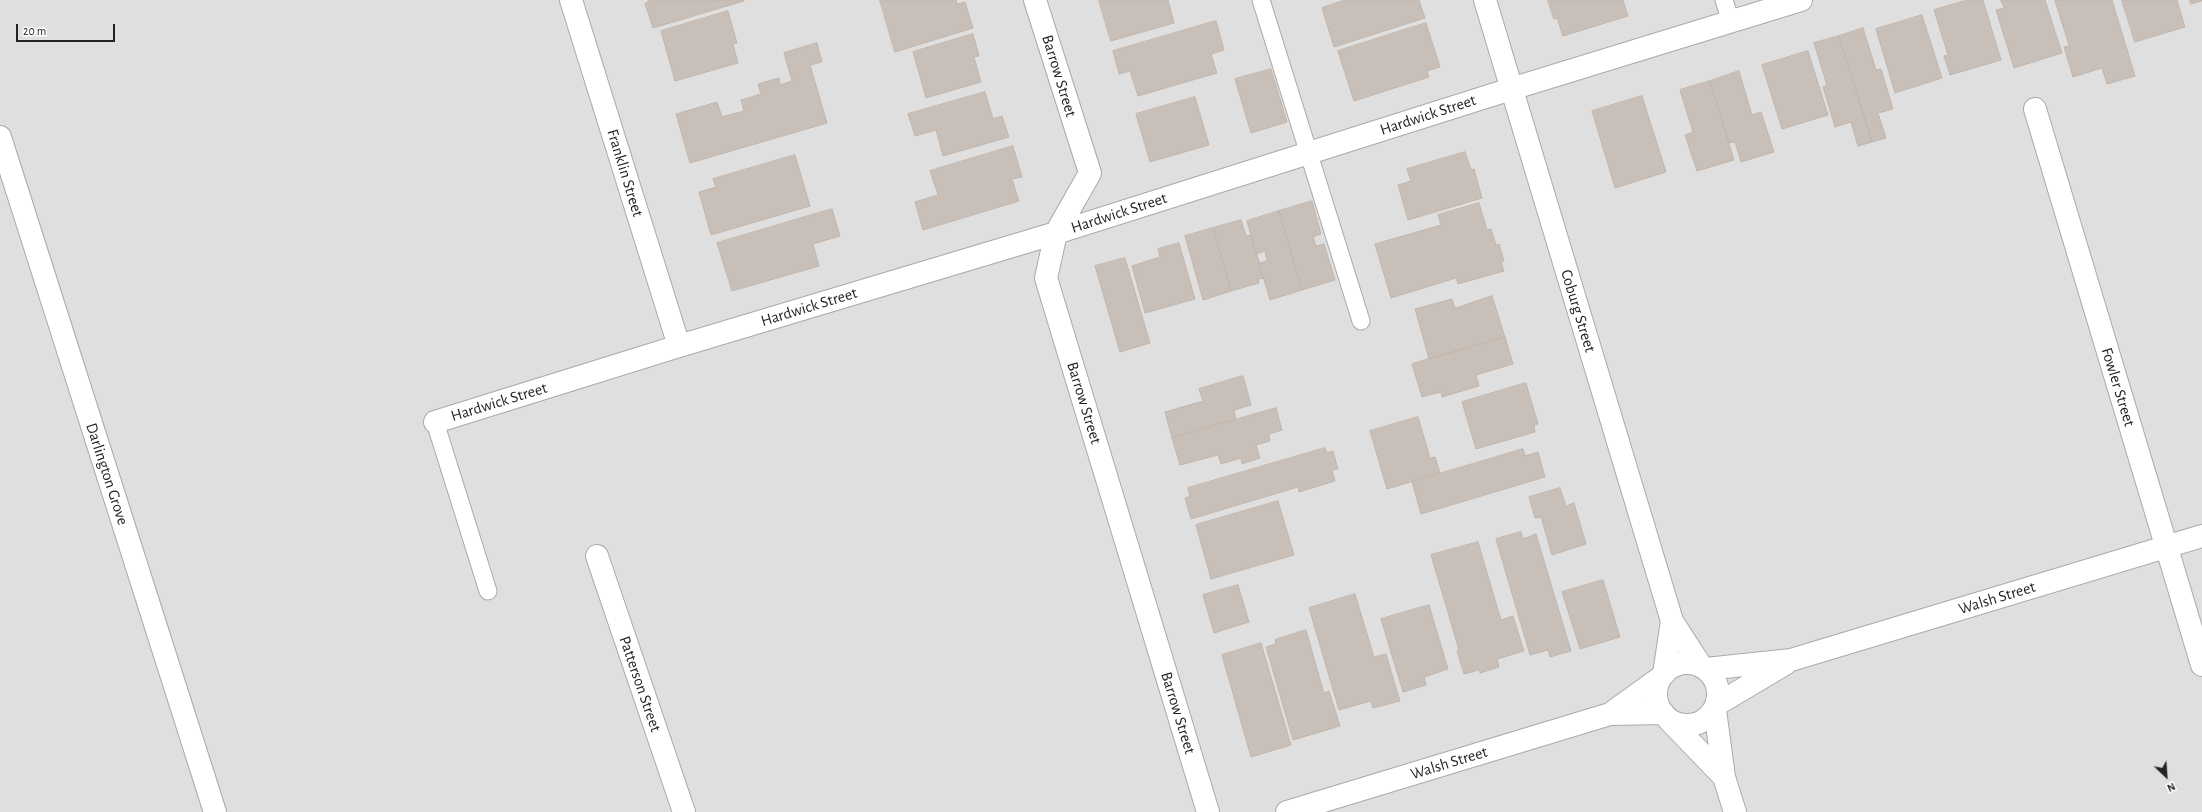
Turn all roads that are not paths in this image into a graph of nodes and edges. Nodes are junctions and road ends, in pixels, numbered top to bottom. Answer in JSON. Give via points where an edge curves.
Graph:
{"nodes":[{"id":1,"x":571,"y":0,"type":"edge"},
{"id":2,"x":1036,"y":0,"type":"edge"},
{"id":3,"x":1261,"y":0,"type":"edge"},
{"id":4,"x":1485,"y":0,"type":"edge"},
{"id":5,"x":1724,"y":0,"type":"edge"},
{"id":6,"x":1801,"y":0,"type":"edge"},
{"id":7,"x":1731,"y":22,"type":"junction"},
{"id":8,"x":1512,"y":89,"type":"junction"},
{"id":9,"x":2035,"y":109,"type":"dead end"},
{"id":10,"x":0,"y":137,"type":"edge"},
{"id":11,"x":1308,"y":154,"type":"junction"},
{"id":12,"x":1056,"y":233,"type":"junction"},
{"id":13,"x":1361,"y":321,"type":"dead end"},
{"id":14,"x":679,"y":346,"type":"junction"},
{"id":15,"x":436,"y":422,"type":"joint"},
{"id":16,"x":2202,"y":536,"type":"edge"},
{"id":17,"x":2166,"y":548,"type":"junction"},
{"id":18,"x":597,"y":556,"type":"dead end"},
{"id":19,"x":488,"y":591,"type":"dead end"},
{"id":20,"x":1672,"y":621,"type":"junction"},
{"id":21,"x":1791,"y":660,"type":"junction"},
{"id":22,"x":2202,"y":665,"type":"edge"},
{"id":23,"x":1703,"y":668,"type":"junction"},
{"id":24,"x":1662,"y":676,"type":"junction"},
{"id":25,"x":1716,"y":707,"type":"junction"},
{"id":26,"x":1610,"y":714,"type":"junction"},
{"id":27,"x":1665,"y":715,"type":"junction"},
{"id":28,"x":1724,"y":777,"type":"junction"},
{"id":29,"x":215,"y":812,"type":"edge"},
{"id":30,"x":684,"y":812,"type":"edge"},
{"id":31,"x":1208,"y":812,"type":"edge"},
{"id":32,"x":1287,"y":812,"type":"edge"},
{"id":33,"x":1734,"y":812,"type":"edge"}],
"edges":[{"from":1,"to":14,"type":"street","name":"Franklin Street"},
{"from":2,"to":12,"type":"street","name":"Barrow Street","via":[[1090,173]]},
{"from":3,"to":11,"type":"lane"},
{"from":4,"to":8,"type":"street","name":"Coburg Street"},
{"from":5,"to":7,"type":"lane"},
{"from":6,"to":7,"type":"street","name":"Hardwick Street"},
{"from":7,"to":8,"type":"street","name":"Hardwick Street"},
{"from":8,"to":11,"type":"street","name":"Hardwick Street"},
{"from":8,"to":20,"type":"street","name":"Coburg Street"},
{"from":9,"to":17,"type":"street","name":"Fowler Street"},
{"from":10,"to":29,"type":"street","name":"Darlington Grove"},
{"from":11,"to":12,"type":"street","name":"Hardwick Street"},
{"from":11,"to":13,"type":"lane"},
{"from":12,"to":14,"type":"street","name":"Hardwick Street"},
{"from":12,"to":31,"type":"street","name":"Barrow Street","via":[[1046,278]]},
{"from":14,"to":15,"type":"street","name":"Hardwick Street"},
{"from":15,"to":19,"type":"lane"},
{"from":16,"to":17,"type":"street","name":"Walsh Street"},
{"from":17,"to":21,"type":"street","name":"Walsh Street"},
{"from":17,"to":22,"type":"street","name":"Fowler Street"},
{"from":18,"to":30,"type":"street","name":"Patterson Street"},
{"from":20,"to":23,"type":"street","name":"Coburg Street"},
{"from":20,"to":24,"type":"street","name":"Coburg Street"},
{"from":21,"to":23,"type":"street","name":"Walsh Street"},
{"from":21,"to":25,"type":"street","name":"Walsh Street"},
{"from":23,"to":24,"type":"street","via":[[1691,663],[1681,664],[1671,667]]},
{"from":23,"to":25,"type":"street","via":[[1717,685],[1719,695]]},
{"from":24,"to":26,"type":"street","name":"Walsh Street"},
{"from":24,"to":27,"type":"street","via":[[1656,696]]},
{"from":25,"to":27,"type":"street","via":[[1705,720],[1692,725],[1674,723]]},
{"from":25,"to":28,"type":"street"},
{"from":26,"to":27,"type":"street","name":"Walsh Street"},
{"from":26,"to":32,"type":"street","name":"Walsh Street"},
{"from":27,"to":28,"type":"street"},
{"from":28,"to":33,"type":"street"}]}
